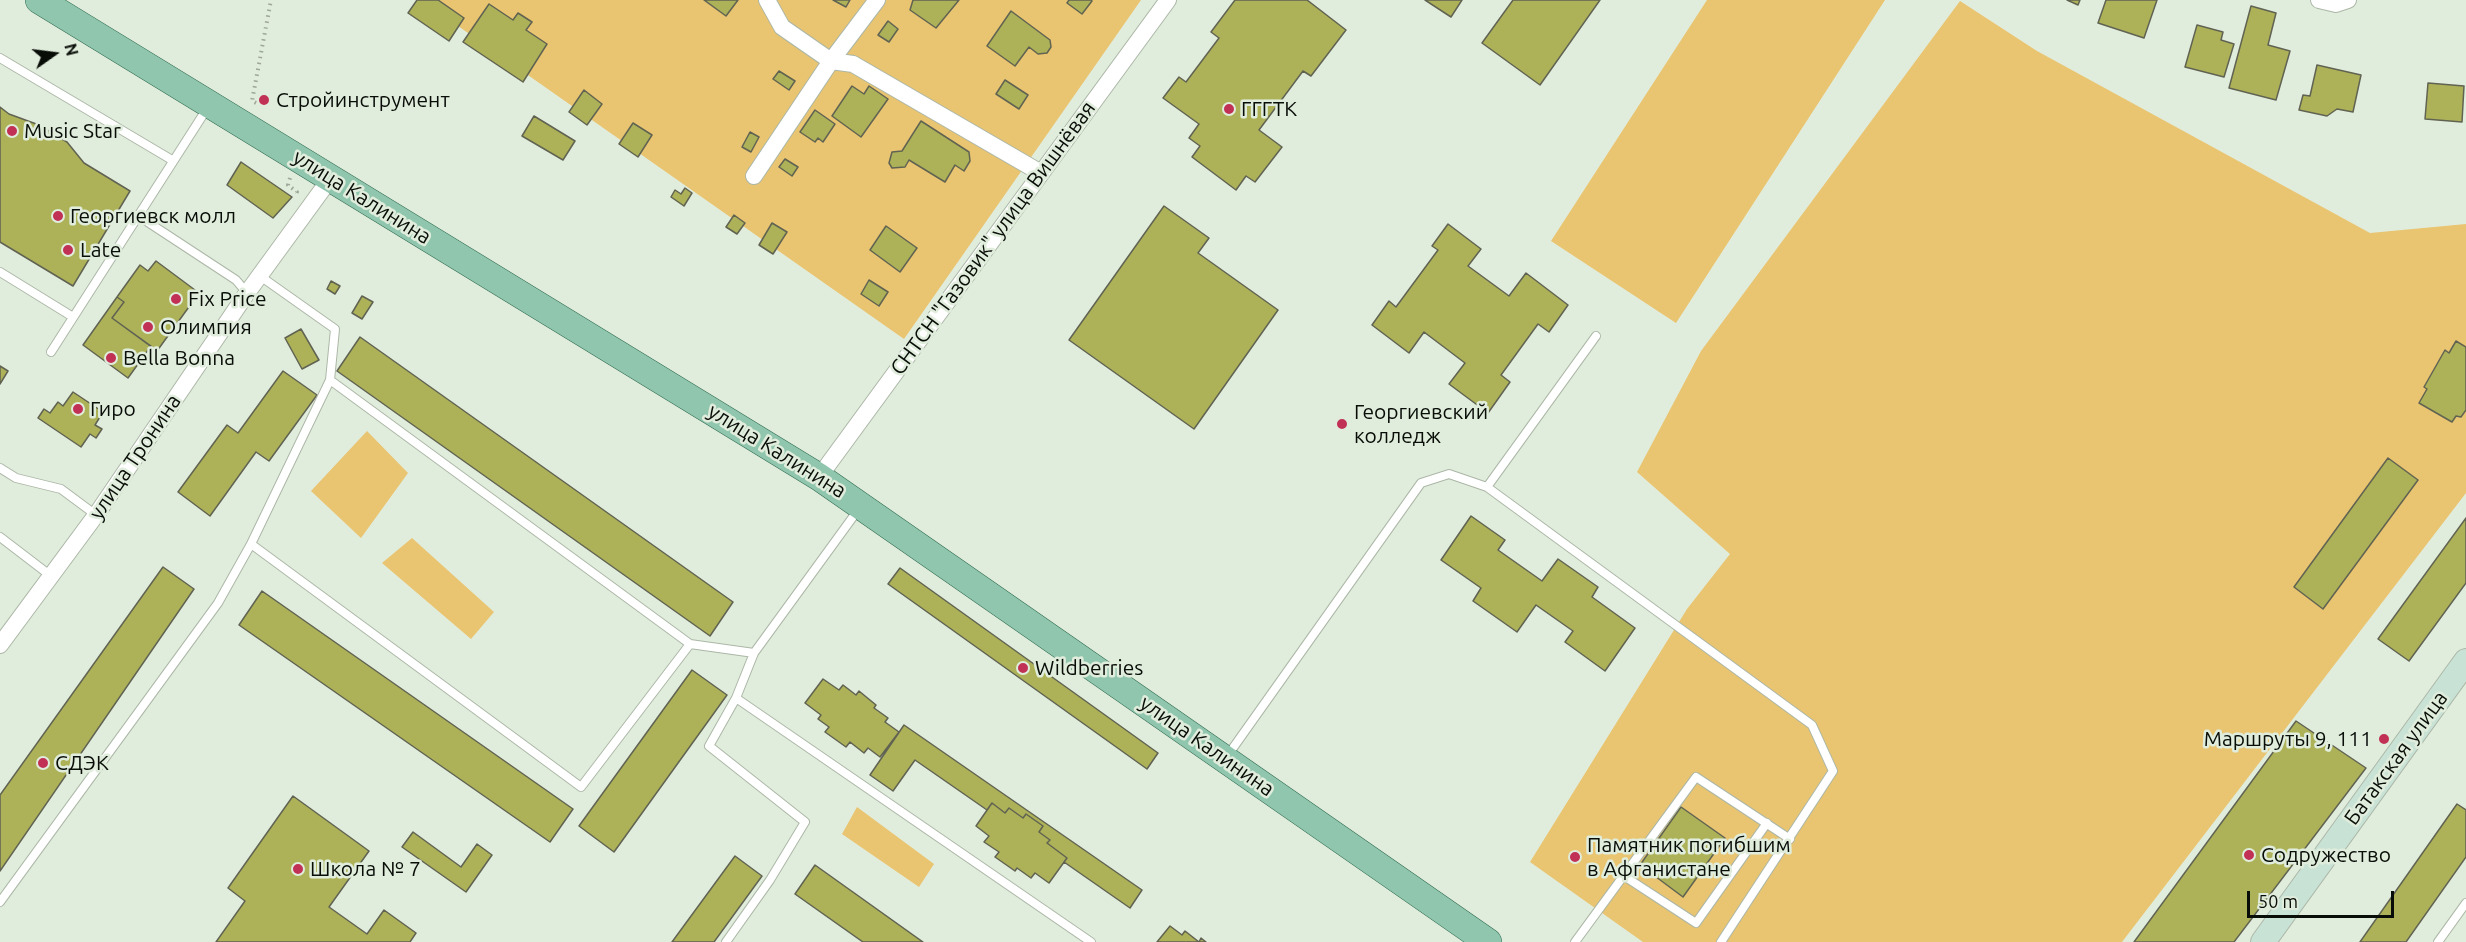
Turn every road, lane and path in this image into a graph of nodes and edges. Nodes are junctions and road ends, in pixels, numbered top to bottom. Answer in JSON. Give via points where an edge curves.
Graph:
{"nodes":[{"id":1,"x":39,"y":0,"type":"edge"},
{"id":2,"x":271,"y":0,"type":"edge"},
{"id":3,"x":766,"y":0,"type":"edge"},
{"id":4,"x":876,"y":0,"type":"edge"},
{"id":5,"x":1168,"y":0,"type":"edge"},
{"id":6,"x":2319,"y":0,"type":"edge"},
{"id":7,"x":2348,"y":0,"type":"edge"},
{"id":8,"x":0,"y":58,"type":"edge"},
{"id":9,"x":831,"y":62,"type":"junction"},
{"id":10,"x":211,"y":103,"type":"junction"},
{"id":11,"x":262,"y":107,"type":"dead end"},
{"id":12,"x":295,"y":156,"type":"junction"},
{"id":13,"x":172,"y":160,"type":"junction"},
{"id":14,"x":1041,"y":173,"type":"junction"},
{"id":15,"x":754,"y":176,"type":"dead end"},
{"id":16,"x":330,"y":179,"type":"junction"},
{"id":17,"x":290,"y":202,"type":"dead end"},
{"id":18,"x":137,"y":215,"type":"junction"},
{"id":19,"x":0,"y":272,"type":"edge"},
{"id":20,"x":260,"y":276,"type":"junction"},
{"id":21,"x":247,"y":293,"type":"junction"},
{"id":22,"x":73,"y":317,"type":"junction"},
{"id":23,"x":1596,"y":336,"type":"dead end"},
{"id":24,"x":51,"y":352,"type":"dead end"},
{"id":25,"x":330,"y":380,"type":"junction"},
{"id":26,"x":0,"y":468,"type":"edge"},
{"id":27,"x":819,"y":477,"type":"junction"},
{"id":28,"x":1487,"y":487,"type":"junction"},
{"id":29,"x":862,"y":506,"type":"junction"},
{"id":30,"x":96,"y":515,"type":"junction"},
{"id":31,"x":0,"y":537,"type":"edge"},
{"id":32,"x":251,"y":544,"type":"junction"},
{"id":33,"x":51,"y":576,"type":"junction"},
{"id":34,"x":2,"y":638,"type":"edge"},
{"id":35,"x":690,"y":644,"type":"junction"},
{"id":36,"x":754,"y":653,"type":"junction"},
{"id":37,"x":2466,"y":661,"type":"edge"},
{"id":38,"x":735,"y":698,"type":"junction"},
{"id":39,"x":1225,"y":759,"type":"junction"},
{"id":40,"x":1767,"y":824,"type":"junction"},
{"id":41,"x":1790,"y":839,"type":"junction"},
{"id":42,"x":1624,"y":876,"type":"junction"},
{"id":43,"x":0,"y":902,"type":"edge"},
{"id":44,"x":2466,"y":903,"type":"edge"},
{"id":45,"x":726,"y":942,"type":"edge"},
{"id":46,"x":1091,"y":942,"type":"edge"},
{"id":47,"x":1488,"y":942,"type":"edge"},
{"id":48,"x":1575,"y":942,"type":"edge"},
{"id":49,"x":1721,"y":942,"type":"edge"},
{"id":50,"x":2263,"y":942,"type":"edge"},
{"id":51,"x":2438,"y":942,"type":"edge"}],
"edges":[{"from":1,"to":10,"type":"main road","name":"улица Калинина"},
{"from":2,"to":11,"type":"path","via":[[252,101]]},
{"from":3,"to":9,"type":"street","via":[[782,27]]},
{"from":4,"to":9,"type":"street"},
{"from":5,"to":14,"type":"street","name":"СНТСН \"Газовик\" улица Вишнёвая"},
{"from":6,"to":7,"type":"street","via":[[2336,4]]},
{"from":8,"to":13,"type":"lane"},
{"from":9,"to":14,"type":"street","via":[[853,64]]},
{"from":9,"to":15,"type":"street"},
{"from":10,"to":12,"type":"main road","name":"улица Калинина"},
{"from":10,"to":13,"type":"lane"},
{"from":12,"to":16,"type":"main road","name":"улица Калинина"},
{"from":12,"to":17,"type":"path","via":[[288,185],[297,192]]},
{"from":13,"to":18,"type":"lane"},
{"from":14,"to":27,"type":"street","name":"СНТСН \"Газовик\" улица Вишнёвая"},
{"from":16,"to":20,"type":"street","name":"улица Тронина"},
{"from":16,"to":27,"type":"main road","name":"улица Калинина"},
{"from":18,"to":21,"type":"lane","via":[[236,280]]},
{"from":18,"to":22,"type":"lane"},
{"from":19,"to":22,"type":"lane"},
{"from":20,"to":21,"type":"street","name":"улица Тронина"},
{"from":20,"to":25,"type":"lane","via":[[335,329]]},
{"from":21,"to":30,"type":"street","name":"улица Тронина"},
{"from":22,"to":24,"type":"lane"},
{"from":23,"to":28,"type":"lane"},
{"from":25,"to":32,"type":"lane"},
{"from":25,"to":35,"type":"lane"},
{"from":26,"to":30,"type":"lane","via":[[16,478],[61,489]]},
{"from":27,"to":29,"type":"main road","name":"улица Калинина"},
{"from":28,"to":39,"type":"lane","via":[[1449,474],[1421,483]]},
{"from":28,"to":41,"type":"lane","via":[[1812,725],[1833,771]]},
{"from":29,"to":36,"type":"lane"},
{"from":29,"to":39,"type":"main road","name":"улица Калинина"},
{"from":30,"to":33,"type":"street","name":"улица Тронина"},
{"from":31,"to":33,"type":"lane"},
{"from":32,"to":35,"type":"lane","via":[[581,787]]},
{"from":32,"to":43,"type":"lane","via":[[218,603]]},
{"from":33,"to":34,"type":"street","name":"улица Тронина"},
{"from":35,"to":36,"type":"lane"},
{"from":36,"to":38,"type":"lane"},
{"from":37,"to":50,"type":"main road","name":"Батакская улица"},
{"from":38,"to":45,"type":"lane","via":[[710,746],[806,822]]},
{"from":38,"to":46,"type":"lane"},
{"from":39,"to":47,"type":"main road","name":"улица Калинина"},
{"from":40,"to":41,"type":"lane"},
{"from":40,"to":42,"type":"lane","via":[[1696,777]]},
{"from":40,"to":42,"type":"lane","via":[[1696,923]]},
{"from":41,"to":49,"type":"lane"},
{"from":42,"to":48,"type":"lane"},
{"from":44,"to":51,"type":"lane"}]}
